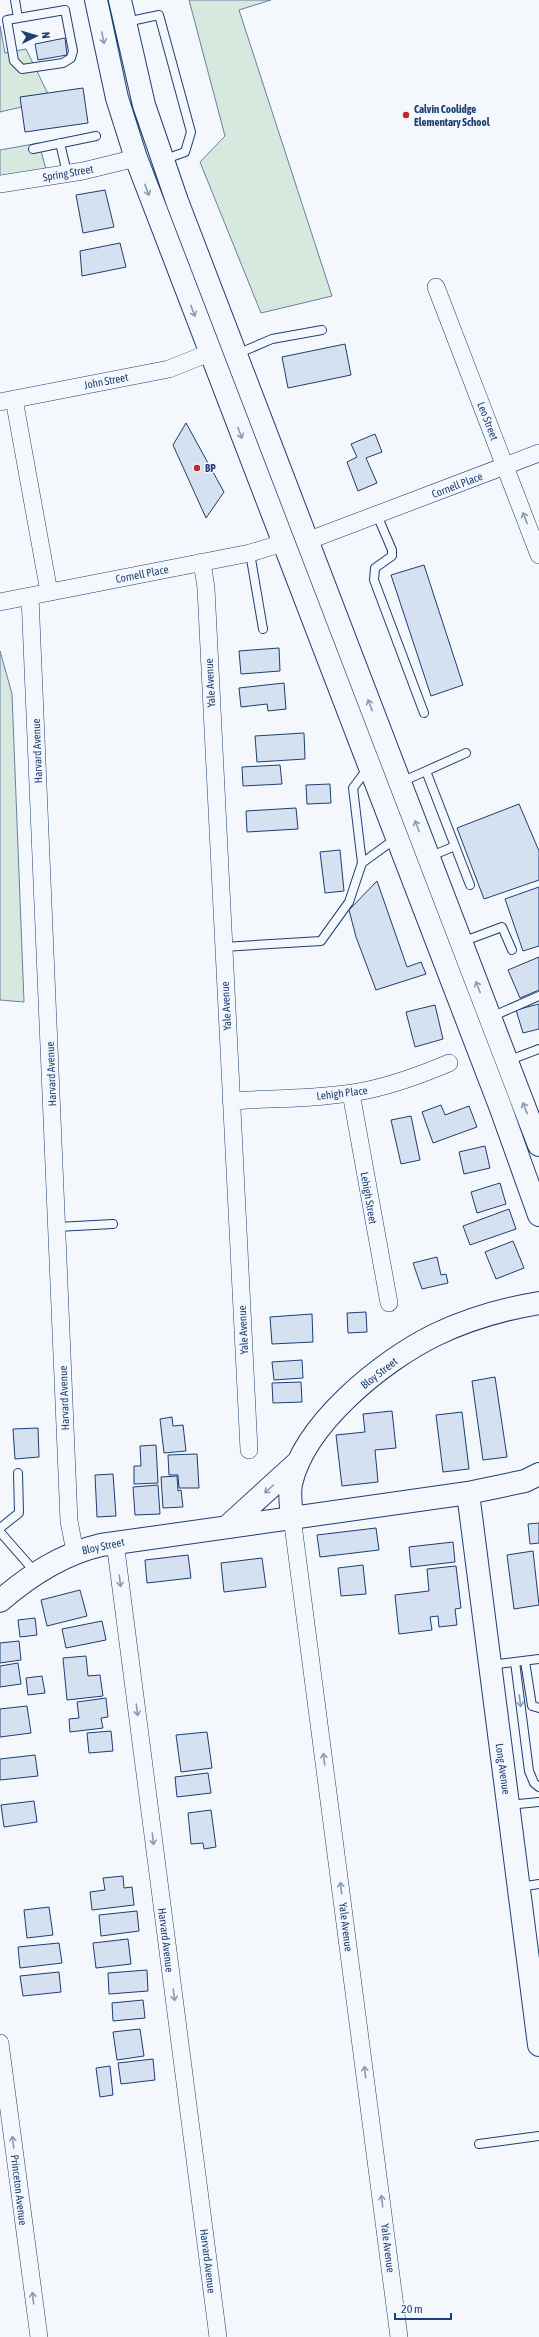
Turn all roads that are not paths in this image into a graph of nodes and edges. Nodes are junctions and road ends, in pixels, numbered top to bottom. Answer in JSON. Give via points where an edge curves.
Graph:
{"nodes":[{"id":1,"x":15,"y":0,"type":"edge"},
{"id":2,"x":96,"y":0,"type":"edge"},
{"id":3,"x":120,"y":0,"type":"edge"},
{"id":4,"x":18,"y":18,"type":"junction"},
{"id":5,"x":124,"y":22,"type":"junction"},
{"id":6,"x":96,"y":136,"type":"dead end"},
{"id":7,"x":60,"y":143,"type":"junction"},
{"id":8,"x":33,"y":149,"type":"dead end"},
{"id":9,"x":136,"y":158,"type":"junction"},
{"id":10,"x":162,"y":161,"type":"junction"},
{"id":11,"x":67,"y":174,"type":"junction"},
{"id":12,"x":0,"y":184,"type":"edge"},
{"id":13,"x":436,"y":288,"type":"dead end"},
{"id":14,"x":322,"y":330,"type":"dead end"},
{"id":15,"x":209,"y":353,"type":"junction"},
{"id":16,"x":236,"y":355,"type":"junction"},
{"id":17,"x":7,"y":400,"type":"edge"},
{"id":18,"x":539,"y":453,"type":"edge"},
{"id":19,"x":505,"y":467,"type":"junction"},
{"id":20,"x":377,"y":515,"type":"junction"},
{"id":21,"x":307,"y":541,"type":"junction"},
{"id":22,"x":282,"y":543,"type":"junction"},
{"id":23,"x":250,"y":553,"type":"junction"},
{"id":24,"x":539,"y":555,"type":"edge"},
{"id":25,"x":202,"y":562,"type":"junction"},
{"id":26,"x":49,"y":592,"type":"junction"},
{"id":27,"x":30,"y":596,"type":"junction"},
{"id":28,"x":0,"y":602,"type":"edge"},
{"id":29,"x":263,"y":629,"type":"dead end"},
{"id":30,"x":424,"y":713,"type":"dead end"},
{"id":31,"x":466,"y":753,"type":"dead end"},
{"id":32,"x":369,"y":768,"type":"junction"},
{"id":33,"x":426,"y":771,"type":"junction"},
{"id":34,"x":400,"y":782,"type":"junction"},
{"id":35,"x":396,"y":839,"type":"junction"},
{"id":36,"x":455,"y":846,"type":"junction"},
{"id":37,"x":429,"y":857,"type":"junction"},
{"id":38,"x":362,"y":863,"type":"junction"},
{"id":39,"x":470,"y":885,"type":"dead end"},
{"id":40,"x":461,"y":942,"type":"junction"},
{"id":41,"x":224,"y":947,"type":"junction"},
{"id":42,"x":512,"y":950,"type":"dead end"},
{"id":43,"x":539,"y":996,"type":"edge"},
{"id":44,"x":490,"y":1017,"type":"junction"},
{"id":45,"x":539,"y":1049,"type":"edge"},
{"id":46,"x":507,"y":1061,"type":"junction"},
{"id":47,"x":449,"y":1063,"type":"dead end"},
{"id":48,"x":351,"y":1093,"type":"junction"},
{"id":49,"x":231,"y":1100,"type":"junction"},
{"id":50,"x":539,"y":1145,"type":"edge"},
{"id":51,"x":539,"y":1215,"type":"edge"},
{"id":52,"x":113,"y":1224,"type":"dead end"},
{"id":53,"x":57,"y":1227,"type":"junction"},
{"id":54,"x":389,"y":1303,"type":"dead end"},
{"id":55,"x":539,"y":1303,"type":"edge"},
{"id":56,"x":249,"y":1450,"type":"dead end"},
{"id":57,"x":298,"y":1463,"type":"junction"},
{"id":58,"x":18,"y":1473,"type":"dead end"},
{"id":59,"x":534,"y":1480,"type":"edge"},
{"id":60,"x":468,"y":1493,"type":"junction"},
{"id":61,"x":292,"y":1517,"type":"junction"},
{"id":62,"x":229,"y":1525,"type":"junction"},
{"id":63,"x":0,"y":1528,"type":"edge"},
{"id":64,"x":0,"y":1532,"type":"edge"},
{"id":65,"x":115,"y":1542,"type":"junction"},
{"id":66,"x":75,"y":1552,"type":"junction"},
{"id":67,"x":37,"y":1574,"type":"junction"},
{"id":68,"x":0,"y":1601,"type":"edge"},
{"id":69,"x":539,"y":1659,"type":"edge"},
{"id":70,"x":525,"y":1661,"type":"junction"},
{"id":71,"x":515,"y":1662,"type":"junction"},
{"id":72,"x":489,"y":1665,"type":"junction"},
{"id":73,"x":538,"y":1708,"type":"edge"},
{"id":74,"x":539,"y":1787,"type":"edge"},
{"id":75,"x":539,"y":1802,"type":"edge"},
{"id":76,"x":508,"y":1806,"type":"junction"},
{"id":77,"x":529,"y":1886,"type":"edge"},
{"id":78,"x":0,"y":2043,"type":"edge"},
{"id":79,"x":539,"y":2045,"type":"edge"},
{"id":80,"x":539,"y":2136,"type":"edge"},
{"id":81,"x":479,"y":2144,"type":"dead end"},
{"id":82,"x":39,"y":2337,"type":"edge"},
{"id":83,"x":218,"y":2337,"type":"edge"},
{"id":84,"x":400,"y":2337,"type":"edge"}],
"edges":[{"from":1,"to":4,"type":"lane"},
{"from":2,"to":9,"type":"main road","one_way":true,"via":[[116,91]]},
{"from":3,"to":5,"type":"main road"},
{"from":4,"to":4,"type":"lane","via":[[7,20],[14,61],[22,69],[44,68],[71,58],[73,51],[65,10]]},
{"from":5,"to":10,"type":"main road","via":[[144,105]]},
{"from":5,"to":10,"type":"lane","via":[[159,15],[161,22],[191,132],[185,152]]},
{"from":6,"to":7,"type":"lane"},
{"from":7,"to":8,"type":"lane"},
{"from":7,"to":11,"type":"lane"},
{"from":9,"to":11,"type":"street","name":"Spring Street"},
{"from":9,"to":15,"type":"main road","one_way":true},
{"from":10,"to":16,"type":"main road"},
{"from":11,"to":12,"type":"street","name":"Spring Street"},
{"from":13,"to":19,"type":"street","name":"Leo Street"},
{"from":14,"to":16,"type":"lane","via":[[272,339]]},
{"from":15,"to":17,"type":"street","name":"John Street","via":[[168,369]]},
{"from":15,"to":22,"type":"main road","one_way":true},
{"from":16,"to":21,"type":"main road"},
{"from":17,"to":26,"type":"street"},
{"from":18,"to":19,"type":"street","name":"Cornell Place"},
{"from":19,"to":20,"type":"street","name":"Cornell Place"},
{"from":24,"to":19,"type":"street","name":"Leo Street","one_way":true},
{"from":20,"to":21,"type":"street","name":"Cornell Place"},
{"from":20,"to":30,"type":"lane","via":[[392,550],[392,556],[375,568],[374,580]]},
{"from":34,"to":21,"type":"main road","one_way":true},
{"from":22,"to":23,"type":"street","name":"Cornell Place"},
{"from":22,"to":32,"type":"main road"},
{"from":23,"to":25,"type":"street","name":"Cornell Place"},
{"from":23,"to":29,"type":"lane"},
{"from":25,"to":26,"type":"street","name":"Cornell Place"},
{"from":25,"to":41,"type":"street","name":"Yale Avenue","via":[[206,588]]},
{"from":26,"to":27,"type":"street","name":"Cornell Place"},
{"from":27,"to":28,"type":"street","name":"Cornell Place"},
{"from":27,"to":53,"type":"street","name":"Harvard Avenue"},
{"from":31,"to":33,"type":"lane"},
{"from":32,"to":35,"type":"main road"},
{"from":32,"to":38,"type":"lane","via":[[353,788]]},
{"from":33,"to":34,"type":"lane"},
{"from":33,"to":36,"type":"lane"},
{"from":37,"to":34,"type":"main road","one_way":true},
{"from":35,"to":38,"type":"lane"},
{"from":35,"to":51,"type":"main road"},
{"from":36,"to":37,"type":"lane"},
{"from":36,"to":39,"type":"lane"},
{"from":37,"to":40,"type":"main road"},
{"from":38,"to":41,"type":"lane","via":[[349,902],[321,941]]},
{"from":40,"to":42,"type":"lane","via":[[502,927]]},
{"from":44,"to":40,"type":"main road","one_way":true},
{"from":41,"to":49,"type":"street","name":"Yale Avenue"},
{"from":43,"to":44,"type":"lane"},
{"from":44,"to":46,"type":"main road"},
{"from":45,"to":46,"type":"lane"},
{"from":50,"to":46,"type":"main road","one_way":true},
{"from":47,"to":48,"type":"street","name":"Lehigh Place","via":[[400,1082]]},
{"from":48,"to":49,"type":"street","name":"Lehigh Place"},
{"from":48,"to":54,"type":"street","name":"Lehigh Street"},
{"from":49,"to":56,"type":"street","name":"Yale Avenue"},
{"from":52,"to":53,"type":"lane"},
{"from":53,"to":66,"type":"street","name":"Harvard Avenue","via":[[69,1521]]},
{"from":55,"to":57,"type":"main road","name":"Bloy Street","via":[[513,1308],[454,1327],[415,1346],[355,1392],[324,1423]]},
{"from":57,"to":61,"type":"main road","name":"Bloy Street","via":[[290,1491]]},
{"from":57,"to":62,"type":"main road","one_way":true},
{"from":58,"to":63,"type":"lane","via":[[19,1513]]},
{"from":59,"to":60,"type":"main road","name":"Bloy Street"},
{"from":60,"to":61,"type":"main road","name":"Bloy Street"},
{"from":60,"to":72,"type":"main road","name":"Long Avenue"},
{"from":61,"to":62,"type":"main road","name":"Bloy Street"},
{"from":84,"to":61,"type":"street","name":"Yale Avenue","one_way":true},
{"from":62,"to":65,"type":"main road","name":"Bloy Street"},
{"from":64,"to":67,"type":"lane"},
{"from":65,"to":66,"type":"main road","name":"Bloy Street"},
{"from":65,"to":83,"type":"street","name":"Harvard Avenue","one_way":true},
{"from":66,"to":67,"type":"main road","name":"Bloy Street"},
{"from":67,"to":68,"type":"main road","name":"Bloy Street"},
{"from":69,"to":70,"type":"lane"},
{"from":70,"to":71,"type":"lane"},
{"from":70,"to":73,"type":"lane","via":[[532,1706]]},
{"from":71,"to":72,"type":"lane"},
{"from":71,"to":74,"type":"lane","one_way":true,"via":[[529,1771],[534,1783]]},
{"from":72,"to":76,"type":"main road","name":"Long Avenue"},
{"from":75,"to":76,"type":"lane"},
{"from":76,"to":77,"type":"main road","name":"Long Avenue"},
{"from":77,"to":79,"type":"main road","name":"Long Avenue"},
{"from":82,"to":78,"type":"street","name":"Princeton Avenue","one_way":true},
{"from":80,"to":81,"type":"lane"}]}
